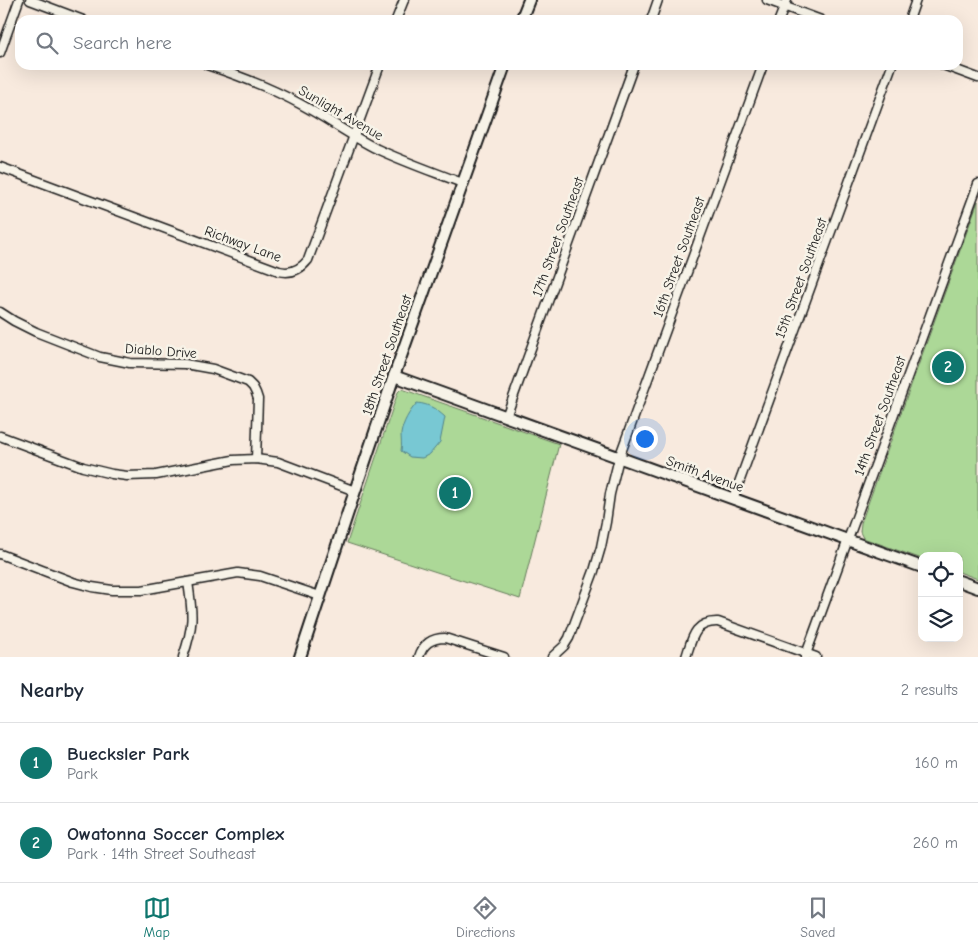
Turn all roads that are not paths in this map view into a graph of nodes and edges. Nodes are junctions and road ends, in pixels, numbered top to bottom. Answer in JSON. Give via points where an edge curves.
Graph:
{"nodes":[{"id":1,"x":19,"y":0,"type":"edge"},
{"id":2,"x":30,"y":0,"type":"edge"},
{"id":3,"x":404,"y":0,"type":"edge"},
{"id":4,"x":529,"y":0,"type":"edge"},
{"id":5,"x":658,"y":0,"type":"edge"},
{"id":6,"x":767,"y":0,"type":"edge"},
{"id":7,"x":916,"y":0,"type":"edge"},
{"id":8,"x":786,"y":3,"type":"edge"},
{"id":9,"x":70,"y":15,"type":"edge"},
{"id":10,"x":398,"y":15,"type":"edge"},
{"id":11,"x":523,"y":15,"type":"edge"},
{"id":12,"x":653,"y":15,"type":"edge"},
{"id":13,"x":781,"y":15,"type":"edge"},
{"id":14,"x":811,"y":15,"type":"edge"},
{"id":15,"x":911,"y":15,"type":"edge"},
{"id":16,"x":0,"y":52,"type":"edge"},
{"id":17,"x":222,"y":70,"type":"edge"},
{"id":18,"x":378,"y":70,"type":"edge"},
{"id":19,"x":503,"y":70,"type":"edge"},
{"id":20,"x":632,"y":70,"type":"edge"},
{"id":21,"x":761,"y":70,"type":"edge"},
{"id":22,"x":890,"y":70,"type":"edge"},
{"id":23,"x":956,"y":70,"type":"edge"},
{"id":24,"x":978,"y":78,"type":"edge"},
{"id":25,"x":353,"y":136,"type":"junction"},
{"id":26,"x":0,"y":167,"type":"edge"},
{"id":27,"x":462,"y":183,"type":"junction"},
{"id":28,"x":978,"y":184,"type":"edge"},
{"id":29,"x":0,"y":312,"type":"edge"},
{"id":30,"x":394,"y":376,"type":"junction"},
{"id":31,"x":506,"y":417,"type":"junction"},
{"id":32,"x":0,"y":436,"type":"edge"},
{"id":33,"x":619,"y":458,"type":"junction"},
{"id":34,"x":256,"y":459,"type":"junction"},
{"id":35,"x":355,"y":491,"type":"junction"},
{"id":36,"x":733,"y":499,"type":"junction"},
{"id":37,"x":847,"y":540,"type":"junction"},
{"id":38,"x":0,"y":554,"type":"edge"},
{"id":39,"x":918,"y":566,"type":"edge"},
{"id":40,"x":188,"y":582,"type":"junction"},
{"id":41,"x":963,"y":582,"type":"edge"},
{"id":42,"x":978,"y":588,"type":"edge"},
{"id":43,"x":320,"y":596,"type":"junction"},
{"id":44,"x":806,"y":655,"type":"edge"},
{"id":45,"x":182,"y":657,"type":"edge"},
{"id":46,"x":300,"y":657,"type":"edge"},
{"id":47,"x":419,"y":657,"type":"edge"},
{"id":48,"x":504,"y":657,"type":"edge"},
{"id":49,"x":552,"y":657,"type":"edge"},
{"id":50,"x":686,"y":657,"type":"edge"},
{"id":51,"x":816,"y":657,"type":"edge"}],
"edges":[{"from":1,"to":16,"type":"street"},
{"from":2,"to":9,"type":"street"},
{"from":3,"to":10,"type":"street"},
{"from":4,"to":11,"type":"street"},
{"from":5,"to":12,"type":"street"},
{"from":6,"to":8,"type":"street"},
{"from":7,"to":15,"type":"street"},
{"from":8,"to":13,"type":"street"},
{"from":8,"to":14,"type":"street"},
{"from":17,"to":25,"type":"street","name":"Sunlight Avenue","via":[[282,94]]},
{"from":18,"to":25,"type":"street","name":"Richway Lane"},
{"from":19,"to":27,"type":"street","name":"18th Street Southeast"},
{"from":20,"to":31,"type":"street","name":"17th Street Southeast"},
{"from":21,"to":33,"type":"street","name":"16th Street Southeast"},
{"from":22,"to":36,"type":"street","name":"15th Street Southeast"},
{"from":23,"to":24,"type":"street"},
{"from":25,"to":26,"type":"street","name":"Richway Lane","via":[[308,260],[292,272],[279,271]]},
{"from":25,"to":27,"type":"street","name":"Sunlight Avenue","via":[[403,161]]},
{"from":27,"to":30,"type":"street","name":"18th Street Southeast"},
{"from":28,"to":37,"type":"street","name":"14th Street Southeast"},
{"from":29,"to":34,"type":"street","name":"Diablo Drive","via":[[36,332],[100,357],[130,363],[199,366],[248,382],[258,399]]},
{"from":30,"to":31,"type":"street","name":"Smith Avenue"},
{"from":30,"to":35,"type":"street","name":"18th Street Southeast"},
{"from":31,"to":33,"type":"street","name":"Smith Avenue"},
{"from":32,"to":34,"type":"street","via":[[97,472],[127,476]]},
{"from":33,"to":36,"type":"street","name":"Smith Avenue"},
{"from":33,"to":49,"type":"street","name":"16th Street Southeast","via":[[594,571],[569,638]]},
{"from":34,"to":35,"type":"street","via":[[278,462]]},
{"from":35,"to":43,"type":"street","name":"18th Street Southeast"},
{"from":36,"to":37,"type":"street","name":"Smith Avenue"},
{"from":37,"to":39,"type":"street","name":"Smith Avenue"},
{"from":37,"to":44,"type":"street","name":"14th Street Southeast"},
{"from":38,"to":40,"type":"street","via":[[73,582],[112,590],[142,590]]},
{"from":40,"to":43,"type":"street","via":[[226,574],[248,574]]},
{"from":40,"to":45,"type":"street","via":[[193,620]]},
{"from":41,"to":42,"type":"street"},
{"from":43,"to":46,"type":"street","name":"18th Street Southeast"},
{"from":44,"to":50,"type":"street","via":[[712,621],[695,632]]},
{"from":44,"to":51,"type":"street"},
{"from":47,"to":48,"type":"street","via":[[431,640],[444,638]]}]}
